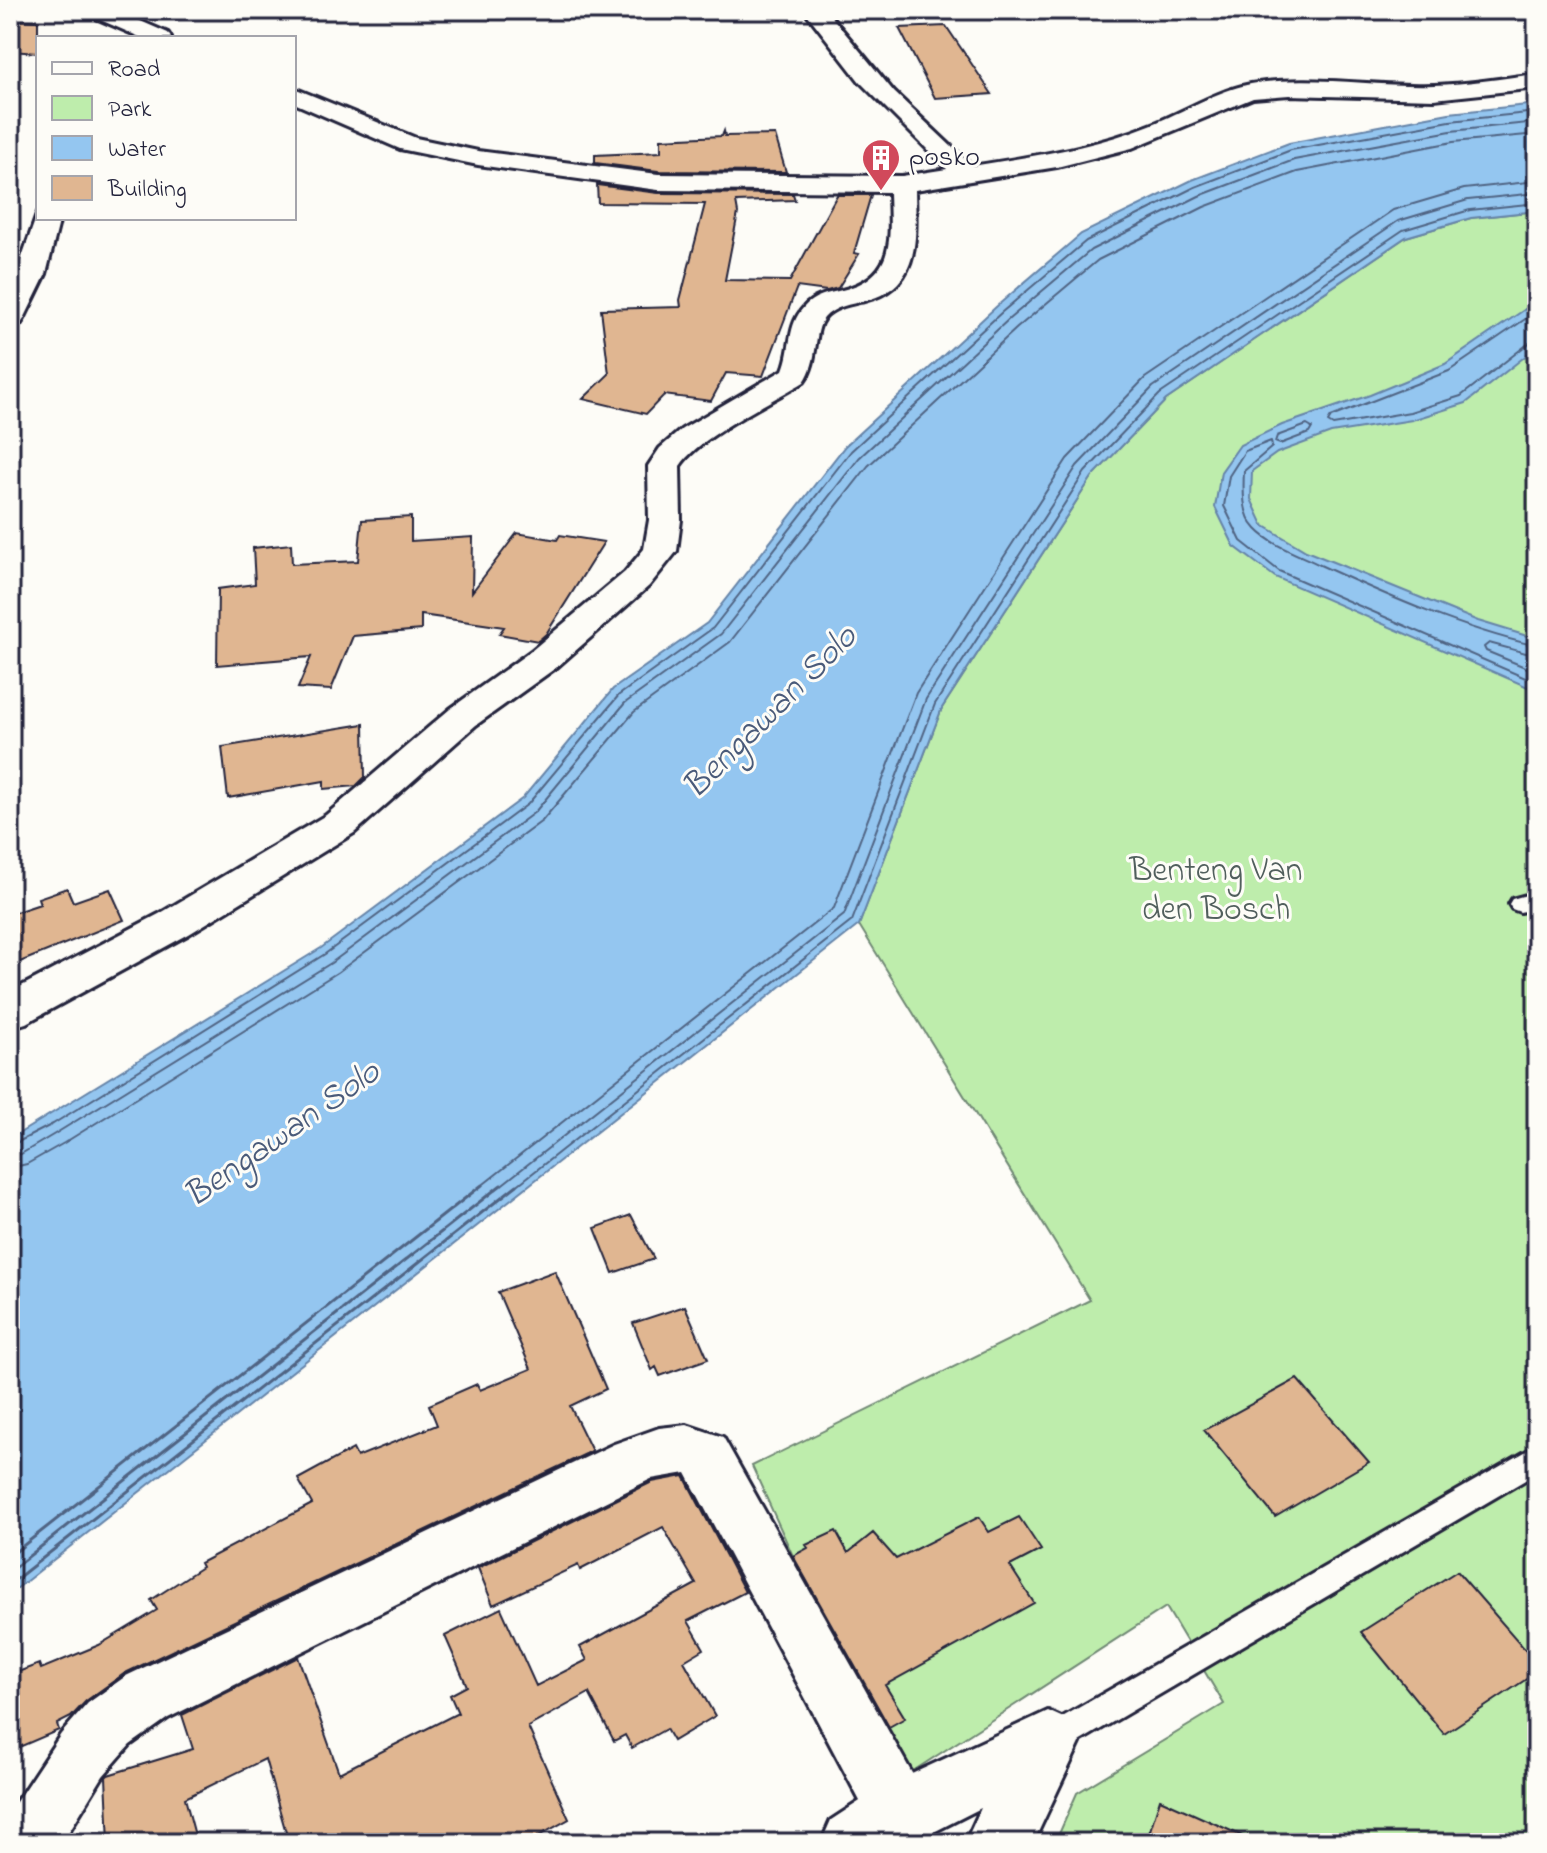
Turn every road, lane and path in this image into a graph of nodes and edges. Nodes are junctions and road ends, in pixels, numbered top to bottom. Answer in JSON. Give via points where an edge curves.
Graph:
{"nodes":[{"id":1,"x":97,"y":10,"type":"edge"},
{"id":2,"x":815,"y":10,"type":"edge"},
{"id":3,"x":156,"y":36,"type":"edge"},
{"id":4,"x":1537,"y":81,"type":"edge"},
{"id":5,"x":296,"y":96,"type":"edge"},
{"id":6,"x":968,"y":175,"type":"junction"},
{"id":7,"x":902,"y":184,"type":"junction"},
{"id":8,"x":46,"y":220,"type":"edge"},
{"id":9,"x":10,"y":319,"type":"edge"},
{"id":10,"x":10,"y":1012,"type":"edge"},
{"id":11,"x":1537,"y":1458,"type":"edge"},
{"id":12,"x":1048,"y":1743,"type":"junction"},
{"id":13,"x":873,"y":1833,"type":"edge"},
{"id":14,"x":26,"y":1843,"type":"edge"},
{"id":15,"x":998,"y":1843,"type":"edge"}],
"edges":[{"from":1,"to":3,"type":"street"},
{"from":2,"to":6,"type":"street","via":[[877,91]]},
{"from":4,"to":6,"type":"street","via":[[1423,93],[1253,91],[1123,143]]},
{"from":5,"to":7,"type":"street","via":[[409,144],[478,158],[658,182]]},
{"from":6,"to":7,"type":"street"},
{"from":7,"to":10,"type":"street","via":[[901,250],[888,282],[816,309],[807,320],[801,366],[794,376],[693,436],[671,455],[664,466],[660,551],[637,579],[544,659],[463,717],[340,824],[186,917]]},
{"from":8,"to":9,"type":"street","via":[[32,274]]},
{"from":11,"to":12,"type":"lane"},
{"from":12,"to":13,"type":"street"},
{"from":12,"to":15,"type":"street"},
{"from":13,"to":14,"type":"street","via":[[704,1454],[682,1449],[633,1461],[147,1697],[109,1724],[82,1755]]}]}
